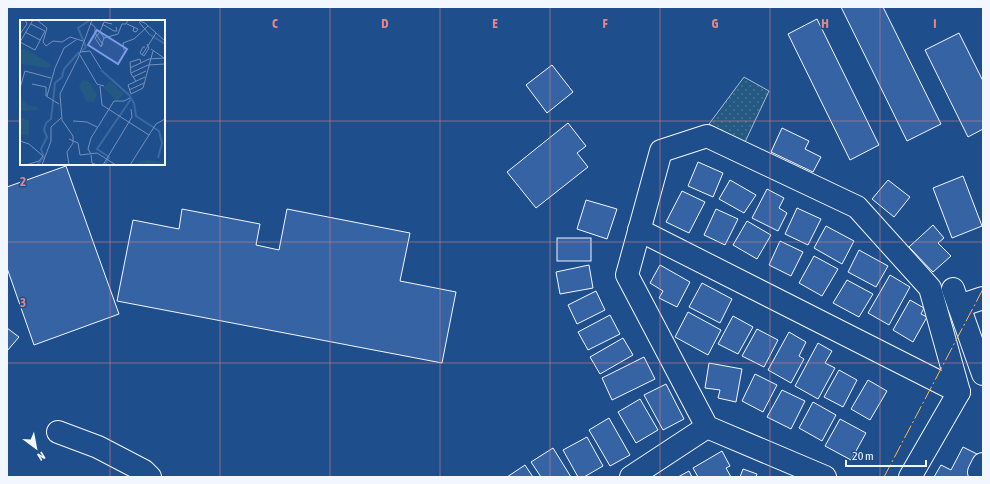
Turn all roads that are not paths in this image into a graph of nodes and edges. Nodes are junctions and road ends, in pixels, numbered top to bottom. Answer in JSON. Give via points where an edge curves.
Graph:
{"nodes":[{"id":1,"x":639,"y":230,"type":"junction"},
{"id":2,"x":983,"y":298,"type":"edge"},
{"id":3,"x":983,"y":374,"type":"edge"},
{"id":4,"x":959,"y":392,"type":"junction"},
{"id":5,"x":707,"y":427,"type":"junction"},
{"id":6,"x":58,"y":432,"type":"dead end"},
{"id":7,"x":150,"y":477,"type":"edge"},
{"id":8,"x":631,"y":477,"type":"edge"},
{"id":9,"x":825,"y":477,"type":"edge"},
{"id":10,"x":910,"y":477,"type":"edge"}],
"edges":[{"from":1,"to":4,"type":"street"},
{"from":1,"to":4,"type":"street","via":[[661,151],[707,136],[857,207],[930,288]]},
{"from":1,"to":5,"type":"street","via":[[627,275]]},
{"from":2,"to":3,"type":"street","via":[[956,297]]},
{"from":4,"to":10,"type":"street"},
{"from":5,"to":8,"type":"street"},
{"from":5,"to":9,"type":"street"},
{"from":6,"to":7,"type":"street","via":[[98,447],[144,470]]}]}
